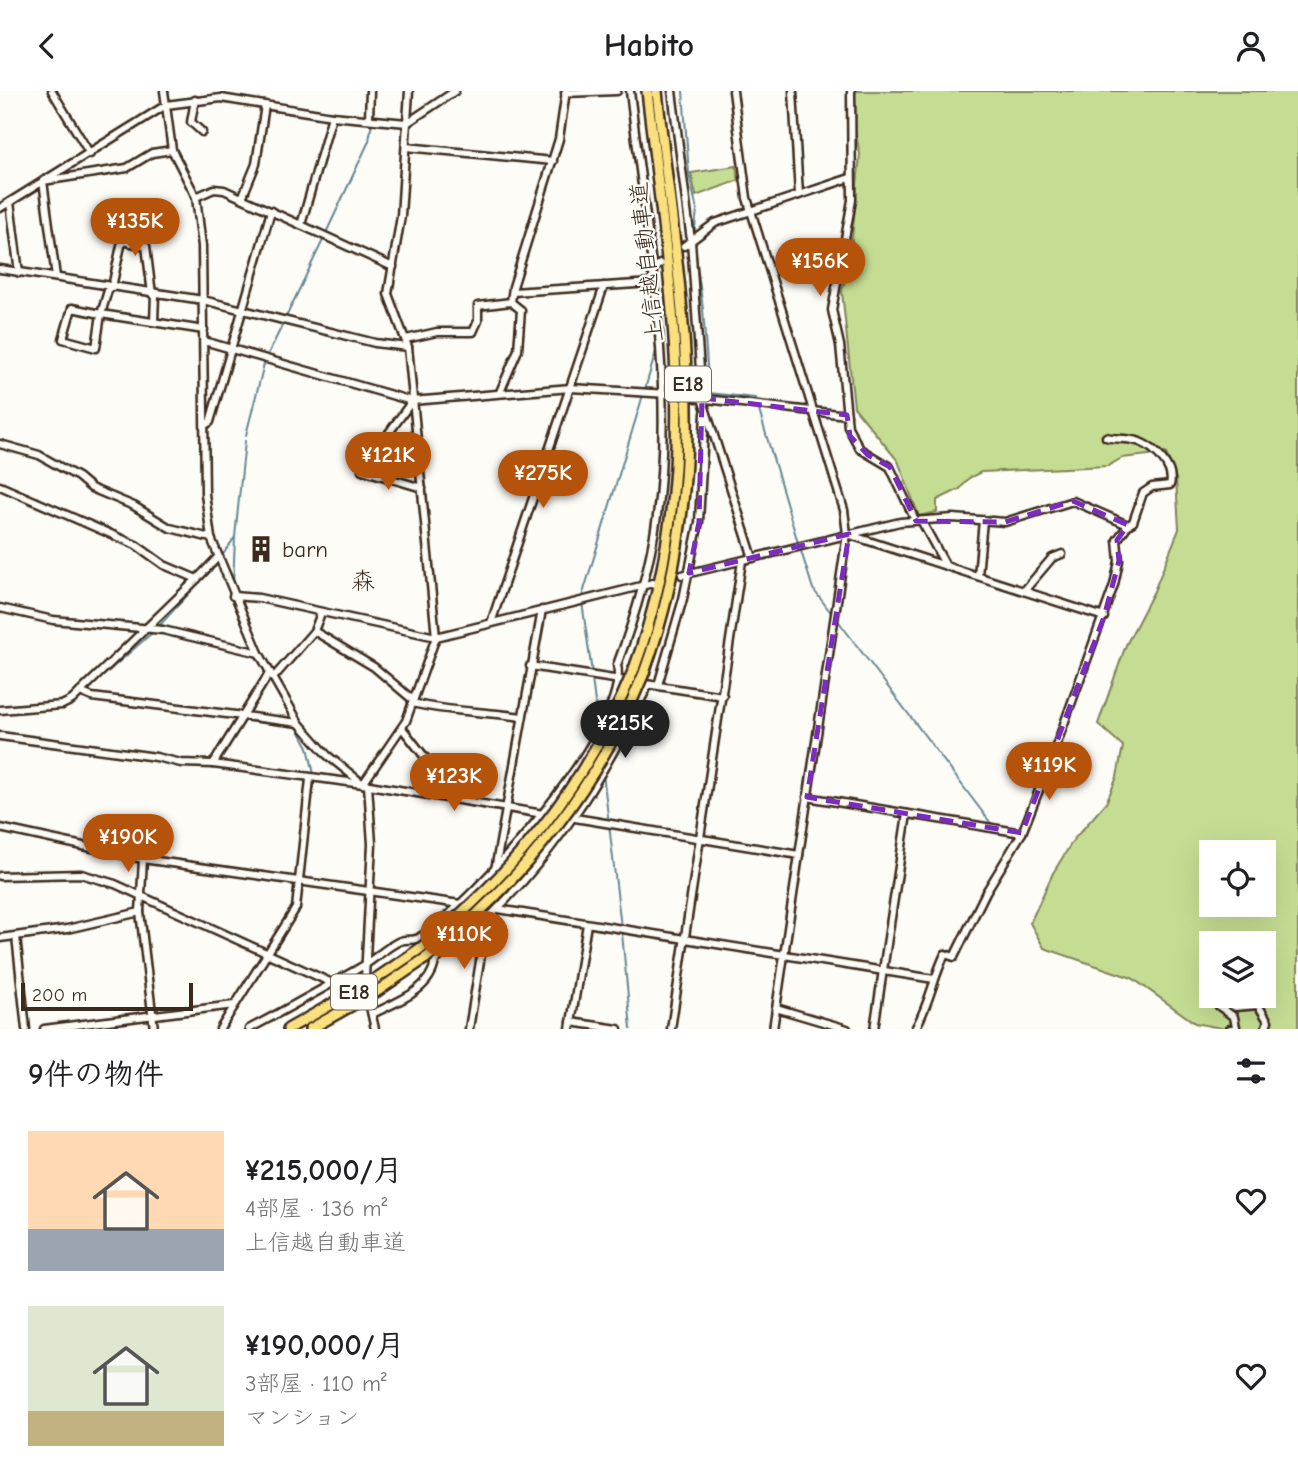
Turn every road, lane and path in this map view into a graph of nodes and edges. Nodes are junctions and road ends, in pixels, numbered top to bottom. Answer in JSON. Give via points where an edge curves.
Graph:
{"nodes":[{"id":1,"x":52,"y":91,"type":"edge"},
{"id":2,"x":164,"y":91,"type":"edge"},
{"id":3,"x":370,"y":91,"type":"edge"},
{"id":4,"x":408,"y":91,"type":"edge"},
{"id":5,"x":455,"y":91,"type":"edge"},
{"id":6,"x":617,"y":91,"type":"edge"},
{"id":7,"x":630,"y":91,"type":"edge"},
{"id":8,"x":647,"y":91,"type":"edge"},
{"id":9,"x":657,"y":91,"type":"edge"},
{"id":10,"x":672,"y":91,"type":"edge"},
{"id":11,"x":733,"y":91,"type":"edge"},
{"id":12,"x":793,"y":91,"type":"edge"},
{"id":13,"x":851,"y":91,"type":"edge"},
{"id":14,"x":566,"y":92,"type":"edge"},
{"id":15,"x":222,"y":94,"type":"edge"},
{"id":16,"x":195,"y":100,"type":"junction"},
{"id":17,"x":166,"y":105,"type":"junction"},
{"id":18,"x":265,"y":105,"type":"junction"},
{"id":19,"x":332,"y":116,"type":"junction"},
{"id":20,"x":369,"y":118,"type":"junction"},
{"id":21,"x":407,"y":123,"type":"junction"},
{"id":22,"x":202,"y":132,"type":"dead end"},
{"id":23,"x":406,"y":147,"type":"junction"},
{"id":24,"x":172,"y":150,"type":"junction"},
{"id":25,"x":90,"y":154,"type":"junction"},
{"id":26,"x":553,"y":161,"type":"junction"},
{"id":27,"x":850,"y":178,"type":"junction"},
{"id":28,"x":43,"y":181,"type":"junction"},
{"id":29,"x":799,"y":195,"type":"junction"},
{"id":30,"x":196,"y":197,"type":"junction"},
{"id":31,"x":242,"y":198,"type":"junction"},
{"id":32,"x":10,"y":202,"type":"junction"},
{"id":33,"x":0,"y":208,"type":"edge"},
{"id":34,"x":271,"y":211,"type":"junction"},
{"id":35,"x":752,"y":212,"type":"junction"},
{"id":36,"x":301,"y":225,"type":"junction"},
{"id":37,"x":691,"y":241,"type":"junction"},
{"id":38,"x":684,"y":246,"type":"dead end"},
{"id":39,"x":660,"y":264,"type":"dead end"},
{"id":40,"x":393,"y":267,"type":"junction"},
{"id":41,"x":0,"y":268,"type":"edge"},
{"id":42,"x":650,"y":271,"type":"junction"},
{"id":43,"x":19,"y":273,"type":"junction"},
{"id":44,"x":56,"y":277,"type":"junction"},
{"id":45,"x":652,"y":283,"type":"junction"},
{"id":46,"x":604,"y":286,"type":"junction"},
{"id":47,"x":111,"y":287,"type":"junction"},
{"id":48,"x":513,"y":292,"type":"junction"},
{"id":49,"x":154,"y":294,"type":"junction"},
{"id":50,"x":203,"y":300,"type":"junction"},
{"id":51,"x":511,"y":302,"type":"junction"},
{"id":52,"x":242,"y":310,"type":"junction"},
{"id":53,"x":102,"y":314,"type":"junction"},
{"id":54,"x":154,"y":323,"type":"junction"},
{"id":55,"x":204,"y":330,"type":"junction"},
{"id":56,"x":406,"y":339,"type":"junction"},
{"id":57,"x":204,"y":341,"type":"junction"},
{"id":58,"x":408,"y":347,"type":"junction"},
{"id":59,"x":231,"y":350,"type":"junction"},
{"id":60,"x":571,"y":388,"type":"junction"},
{"id":61,"x":500,"y":392,"type":"junction"},
{"id":62,"x":665,"y":394,"type":"junction"},
{"id":63,"x":699,"y":398,"type":"junction"},
{"id":64,"x":412,"y":401,"type":"junction"},
{"id":65,"x":705,"y":409,"type":"junction"},
{"id":66,"x":812,"y":411,"type":"junction"},
{"id":67,"x":847,"y":415,"type":"junction"},
{"id":68,"x":205,"y":425,"type":"junction"},
{"id":69,"x":1106,"y":437,"type":"dead end"},
{"id":70,"x":0,"y":444,"type":"edge"},
{"id":71,"x":0,"y":487,"type":"edge"},
{"id":72,"x":422,"y":488,"type":"junction"},
{"id":73,"x":983,"y":520,"type":"junction"},
{"id":74,"x":918,"y":521,"type":"junction"},
{"id":75,"x":1128,"y":525,"type":"junction"},
{"id":76,"x":848,"y":534,"type":"junction"},
{"id":77,"x":211,"y":538,"type":"junction"},
{"id":78,"x":1062,"y":554,"type":"dead end"},
{"id":79,"x":218,"y":557,"type":"junction"},
{"id":80,"x":752,"y":558,"type":"junction"},
{"id":81,"x":742,"y":561,"type":"junction"},
{"id":82,"x":946,"y":566,"type":"junction"},
{"id":83,"x":686,"y":574,"type":"junction"},
{"id":84,"x":978,"y":576,"type":"junction"},
{"id":85,"x":197,"y":579,"type":"junction"},
{"id":86,"x":653,"y":583,"type":"dead end"},
{"id":87,"x":643,"y":585,"type":"junction"},
{"id":88,"x":1024,"y":591,"type":"junction"},
{"id":89,"x":233,"y":596,"type":"junction"},
{"id":90,"x":0,"y":608,"type":"edge"},
{"id":91,"x":542,"y":610,"type":"junction"},
{"id":92,"x":321,"y":613,"type":"junction"},
{"id":93,"x":1104,"y":617,"type":"junction"},
{"id":94,"x":491,"y":623,"type":"junction"},
{"id":95,"x":146,"y":627,"type":"junction"},
{"id":96,"x":314,"y":631,"type":"junction"},
{"id":97,"x":436,"y":637,"type":"junction"},
{"id":98,"x":259,"y":653,"type":"junction"},
{"id":99,"x":530,"y":666,"type":"junction"},
{"id":100,"x":272,"y":675,"type":"junction"},
{"id":101,"x":620,"y":678,"type":"junction"},
{"id":102,"x":657,"y":685,"type":"junction"},
{"id":103,"x":648,"y":686,"type":"junction"},
{"id":104,"x":80,"y":692,"type":"junction"},
{"id":105,"x":723,"y":696,"type":"junction"},
{"id":106,"x":413,"y":702,"type":"junction"},
{"id":107,"x":0,"y":710,"type":"edge"},
{"id":108,"x":242,"y":716,"type":"junction"},
{"id":109,"x":521,"y":717,"type":"junction"},
{"id":110,"x":299,"y":723,"type":"junction"},
{"id":111,"x":402,"y":727,"type":"junction"},
{"id":112,"x":0,"y":736,"type":"edge"},
{"id":113,"x":213,"y":764,"type":"junction"},
{"id":114,"x":310,"y":779,"type":"junction"},
{"id":115,"x":365,"y":784,"type":"junction"},
{"id":116,"x":428,"y":796,"type":"junction"},
{"id":117,"x":807,"y":797,"type":"junction"},
{"id":118,"x":505,"y":807,"type":"junction"},
{"id":119,"x":543,"y":814,"type":"junction"},
{"id":120,"x":907,"y":814,"type":"junction"},
{"id":121,"x":575,"y":818,"type":"junction"},
{"id":122,"x":0,"y":828,"type":"edge"},
{"id":123,"x":1022,"y":833,"type":"junction"},
{"id":124,"x":701,"y":839,"type":"junction"},
{"id":125,"x":799,"y":855,"type":"junction"},
{"id":126,"x":143,"y":859,"type":"junction"},
{"id":127,"x":495,"y":872,"type":"junction"},
{"id":128,"x":0,"y":876,"type":"edge"},
{"id":129,"x":300,"y":879,"type":"junction"},
{"id":130,"x":370,"y":890,"type":"junction"},
{"id":131,"x":139,"y":893,"type":"junction"},
{"id":132,"x":460,"y":904,"type":"junction"},
{"id":133,"x":498,"y":909,"type":"junction"},
{"id":134,"x":140,"y":912,"type":"junction"},
{"id":135,"x":487,"y":918,"type":"junction"},
{"id":136,"x":587,"y":924,"type":"junction"},
{"id":137,"x":16,"y":936,"type":"junction"},
{"id":138,"x":0,"y":938,"type":"edge"},
{"id":139,"x":686,"y":938,"type":"junction"},
{"id":140,"x":783,"y":954,"type":"junction"},
{"id":141,"x":267,"y":955,"type":"junction"},
{"id":142,"x":363,"y":966,"type":"junction"},
{"id":143,"x":884,"y":970,"type":"junction"},
{"id":144,"x":365,"y":977,"type":"dead end"},
{"id":145,"x":934,"y":979,"type":"junction"},
{"id":146,"x":332,"y":983,"type":"junction"},
{"id":147,"x":234,"y":1005,"type":"junction"},
{"id":148,"x":776,"y":1008,"type":"junction"},
{"id":149,"x":152,"y":1015,"type":"junction"},
{"id":150,"x":571,"y":1025,"type":"edge"},
{"id":151,"x":26,"y":1029,"type":"edge"},
{"id":152,"x":44,"y":1029,"type":"edge"},
{"id":153,"x":155,"y":1029,"type":"edge"},
{"id":154,"x":220,"y":1029,"type":"edge"},
{"id":155,"x":249,"y":1029,"type":"edge"},
{"id":156,"x":288,"y":1029,"type":"edge"},
{"id":157,"x":310,"y":1029,"type":"edge"},
{"id":158,"x":375,"y":1029,"type":"edge"},
{"id":159,"x":469,"y":1029,"type":"edge"},
{"id":160,"x":618,"y":1029,"type":"edge"},
{"id":161,"x":671,"y":1029,"type":"edge"},
{"id":162,"x":772,"y":1029,"type":"edge"},
{"id":163,"x":847,"y":1029,"type":"edge"},
{"id":164,"x":874,"y":1029,"type":"edge"},
{"id":165,"x":915,"y":1029,"type":"edge"},
{"id":166,"x":1230,"y":1029,"type":"edge"},
{"id":167,"x":1265,"y":1029,"type":"edge"}],
"edges":[{"from":1,"to":25,"type":"street"},
{"from":2,"to":17,"type":"street"},
{"from":3,"to":20,"type":"street"},
{"from":4,"to":21,"type":"street"},
{"from":5,"to":21,"type":"street"},
{"from":6,"to":14,"type":"street"},
{"from":7,"to":42,"type":"street"},
{"from":8,"to":156,"type":"highway","name":"上信越自動車道","number":"E18","bridge":true,"via":[[674,320],[678,452],[661,583],[634,669],[591,758],[545,826],[484,894],[418,950]]},
{"from":9,"to":157,"type":"highway","name":"上信越自動車道","number":"E18","bridge":true,"via":[[684,318],[689,442],[676,562],[644,673],[612,742],[552,835],[490,903],[426,958]]},
{"from":10,"to":37,"type":"street"},
{"from":11,"to":35,"type":"street"},
{"from":12,"to":29,"type":"street"},
{"from":13,"to":27,"type":"street"},
{"from":14,"to":26,"type":"street"},
{"from":15,"to":16,"type":"street"},
{"from":15,"to":18,"type":"street"},
{"from":16,"to":17,"type":"street"},
{"from":16,"to":22,"type":"street","via":[[191,122]]},
{"from":17,"to":24,"type":"street"},
{"from":17,"to":25,"type":"street"},
{"from":18,"to":19,"type":"street"},
{"from":18,"to":31,"type":"street","via":[[256,163]]},
{"from":19,"to":20,"type":"street"},
{"from":19,"to":36,"type":"street"},
{"from":20,"to":21,"type":"street"},
{"from":21,"to":23,"type":"street"},
{"from":23,"to":26,"type":"street"},
{"from":23,"to":40,"type":"street"},
{"from":24,"to":28,"type":"street","via":[[152,153],[127,168]]},
{"from":24,"to":30,"type":"street"},
{"from":25,"to":28,"type":"street"},
{"from":26,"to":48,"type":"street"},
{"from":27,"to":29,"type":"street"},
{"from":27,"to":67,"type":"street","via":[[852,200],[832,310]]},
{"from":28,"to":32,"type":"street"},
{"from":28,"to":44,"type":"street"},
{"from":29,"to":35,"type":"street"},
{"from":30,"to":31,"type":"street","via":[[219,189]]},
{"from":30,"to":50,"type":"street"},
{"from":31,"to":34,"type":"street"},
{"from":32,"to":33,"type":"street"},
{"from":32,"to":43,"type":"street"},
{"from":34,"to":36,"type":"street"},
{"from":34,"to":52,"type":"street"},
{"from":35,"to":37,"type":"street","via":[[715,223]]},
{"from":35,"to":66,"type":"street"},
{"from":36,"to":40,"type":"street"},
{"from":37,"to":38,"type":"street"},
{"from":37,"to":63,"type":"street"},
{"from":39,"to":42,"type":"street"},
{"from":40,"to":56,"type":"street","via":[[388,294]]},
{"from":41,"to":43,"type":"street"},
{"from":42,"to":45,"type":"street"},
{"from":43,"to":44,"type":"street"},
{"from":44,"to":47,"type":"street"},
{"from":45,"to":46,"type":"street"},
{"from":45,"to":62,"type":"street"},
{"from":46,"to":48,"type":"street"},
{"from":46,"to":60,"type":"street"},
{"from":47,"to":49,"type":"street"},
{"from":47,"to":49,"type":"street","via":[[122,241],[146,246]]},
{"from":47,"to":53,"type":"street"},
{"from":48,"to":51,"type":"street"},
{"from":49,"to":50,"type":"street"},
{"from":49,"to":54,"type":"street"},
{"from":50,"to":52,"type":"street"},
{"from":50,"to":55,"type":"street"},
{"from":51,"to":56,"type":"street","via":[[478,306],[473,332],[437,332]]},
{"from":51,"to":61,"type":"street","via":[[521,310],[518,350]]},
{"from":52,"to":58,"type":"street"},
{"from":52,"to":59,"type":"street"},
{"from":53,"to":53,"type":"street","via":[[96,348],[64,339],[72,308]]},
{"from":53,"to":54,"type":"street"},
{"from":54,"to":55,"type":"street"},
{"from":55,"to":57,"type":"street"},
{"from":56,"to":58,"type":"street"},
{"from":57,"to":59,"type":"street"},
{"from":57,"to":68,"type":"street"},
{"from":58,"to":64,"type":"street"},
{"from":59,"to":64,"type":"street"},
{"from":59,"to":68,"type":"street","via":[[210,422]]},
{"from":60,"to":61,"type":"street"},
{"from":60,"to":62,"type":"street"},
{"from":60,"to":94,"type":"street"},
{"from":61,"to":64,"type":"street"},
{"from":62,"to":87,"type":"street","via":[[657,517]]},
{"from":63,"to":65,"type":"street"},
{"from":63,"to":66,"type":"street"},
{"from":64,"to":72,"type":"street"},
{"from":64,"to":72,"type":"street","via":[[362,470]]},
{"from":65,"to":80,"type":"street"},
{"from":65,"to":83,"type":"street","via":[[699,522]]},
{"from":66,"to":67,"type":"street"},
{"from":66,"to":76,"type":"street"},
{"from":67,"to":74,"type":"street","via":[[850,436],[868,456],[890,467]]},
{"from":68,"to":77,"type":"street","via":[[205,494]]},
{"from":69,"to":75,"type":"street","via":[[1141,442],[1171,475],[1170,485],[1143,493]]},
{"from":70,"to":77,"type":"street","via":[[38,455],[170,528]]},
{"from":71,"to":85,"type":"street","via":[[136,545],[164,565]]},
{"from":72,"to":97,"type":"street"},
{"from":73,"to":74,"type":"street"},
{"from":73,"to":75,"type":"street","via":[[1005,522],[1073,501]]},
{"from":73,"to":84,"type":"street"},
{"from":74,"to":76,"type":"street"},
{"from":74,"to":82,"type":"street"},
{"from":75,"to":93,"type":"street","via":[[1117,540],[1119,561]]},
{"from":76,"to":80,"type":"street"},
{"from":76,"to":82,"type":"street"},
{"from":76,"to":117,"type":"street"},
{"from":77,"to":79,"type":"street"},
{"from":78,"to":88,"type":"street","via":[[1052,558]]},
{"from":79,"to":85,"type":"street"},
{"from":79,"to":89,"type":"street"},
{"from":80,"to":81,"type":"street"},
{"from":81,"to":83,"type":"street"},
{"from":81,"to":105,"type":"street"},
{"from":82,"to":84,"type":"street"},
{"from":83,"to":102,"type":"street"},
{"from":84,"to":88,"type":"street"},
{"from":85,"to":95,"type":"street"},
{"from":86,"to":87,"type":"street"},
{"from":87,"to":91,"type":"street"},
{"from":87,"to":101,"type":"street","via":[[617,665]]},
{"from":88,"to":93,"type":"street"},
{"from":89,"to":92,"type":"street"},
{"from":89,"to":98,"type":"street"},
{"from":90,"to":95,"type":"street","via":[[53,619]]},
{"from":91,"to":94,"type":"street"},
{"from":91,"to":99,"type":"street"},
{"from":92,"to":96,"type":"street"},
{"from":92,"to":97,"type":"street"},
{"from":93,"to":123,"type":"street"},
{"from":94,"to":97,"type":"street"},
{"from":95,"to":98,"type":"street"},
{"from":95,"to":104,"type":"street"},
{"from":96,"to":100,"type":"street"},
{"from":96,"to":106,"type":"street","via":[[374,667]]},
{"from":97,"to":106,"type":"street"},
{"from":98,"to":100,"type":"street"},
{"from":99,"to":101,"type":"street"},
{"from":99,"to":109,"type":"street"},
{"from":100,"to":108,"type":"street"},
{"from":100,"to":110,"type":"street"},
{"from":101,"to":103,"type":"street"},
{"from":101,"to":119,"type":"street","via":[[590,743]]},
{"from":102,"to":103,"type":"street"},
{"from":102,"to":105,"type":"street"},
{"from":103,"to":121,"type":"street"},
{"from":104,"to":107,"type":"street","via":[[62,705]]},
{"from":104,"to":108,"type":"street"},
{"from":105,"to":124,"type":"street"},
{"from":106,"to":109,"type":"street","via":[[441,710]]},
{"from":106,"to":111,"type":"street"},
{"from":108,"to":110,"type":"street"},
{"from":108,"to":113,"type":"street"},
{"from":109,"to":118,"type":"street"},
{"from":110,"to":115,"type":"street","via":[[327,755]]},
{"from":111,"to":115,"type":"street"},
{"from":111,"to":116,"type":"street","via":[[431,765]]},
{"from":112,"to":113,"type":"street"},
{"from":113,"to":114,"type":"street"},
{"from":114,"to":115,"type":"street"},
{"from":114,"to":129,"type":"street"},
{"from":115,"to":116,"type":"street"},
{"from":115,"to":130,"type":"street","via":[[372,844]]},
{"from":116,"to":118,"type":"street"},
{"from":117,"to":120,"type":"street"},
{"from":117,"to":125,"type":"street"},
{"from":118,"to":119,"type":"street"},
{"from":118,"to":127,"type":"street"},
{"from":119,"to":127,"type":"street"},
{"from":120,"to":123,"type":"street"},
{"from":120,"to":143,"type":"street"},
{"from":121,"to":124,"type":"street"},
{"from":121,"to":133,"type":"street"},
{"from":122,"to":126,"type":"street"},
{"from":123,"to":145,"type":"street","via":[[954,957],[945,954]]},
{"from":124,"to":125,"type":"street"},
{"from":124,"to":139,"type":"street"},
{"from":125,"to":140,"type":"street"},
{"from":126,"to":129,"type":"street"},
{"from":126,"to":131,"type":"street"},
{"from":127,"to":132,"type":"street"},
{"from":128,"to":131,"type":"street","via":[[81,874]]},
{"from":129,"to":130,"type":"street"},
{"from":129,"to":141,"type":"street","via":[[296,908]]},
{"from":130,"to":132,"type":"street"},
{"from":130,"to":142,"type":"street"},
{"from":131,"to":134,"type":"street"},
{"from":131,"to":141,"type":"street"},
{"from":132,"to":142,"type":"street","via":[[421,937],[401,940]]},
{"from":133,"to":135,"type":"street"},
{"from":133,"to":136,"type":"street"},
{"from":134,"to":137,"type":"street"},
{"from":134,"to":149,"type":"street"},
{"from":135,"to":158,"type":"street","via":[[435,961],[428,981],[405,998],[371,1010]]},
{"from":135,"to":159,"type":"street"},
{"from":136,"to":139,"type":"street"},
{"from":136,"to":150,"type":"street"},
{"from":137,"to":138,"type":"street"},
{"from":137,"to":151,"type":"street"},
{"from":139,"to":140,"type":"street"},
{"from":139,"to":161,"type":"street"},
{"from":140,"to":143,"type":"street"},
{"from":140,"to":148,"type":"street"},
{"from":141,"to":146,"type":"street"},
{"from":141,"to":147,"type":"street"},
{"from":142,"to":144,"type":"street"},
{"from":142,"to":146,"type":"street"},
{"from":143,"to":145,"type":"street"},
{"from":143,"to":164,"type":"street"},
{"from":145,"to":165,"type":"street","via":[[927,1008]]},
{"from":146,"to":155,"type":"street"},
{"from":147,"to":149,"type":"street"},
{"from":147,"to":154,"type":"street"},
{"from":148,"to":162,"type":"street"},
{"from":148,"to":163,"type":"street"},
{"from":149,"to":152,"type":"street"},
{"from":149,"to":153,"type":"street"},
{"from":150,"to":160,"type":"street"},
{"from":166,"to":167,"type":"street","via":[[1236,1027],[1234,1017],[1219,1006],[1221,999],[1236,1007],[1258,1005],[1268,1021]]}]}
